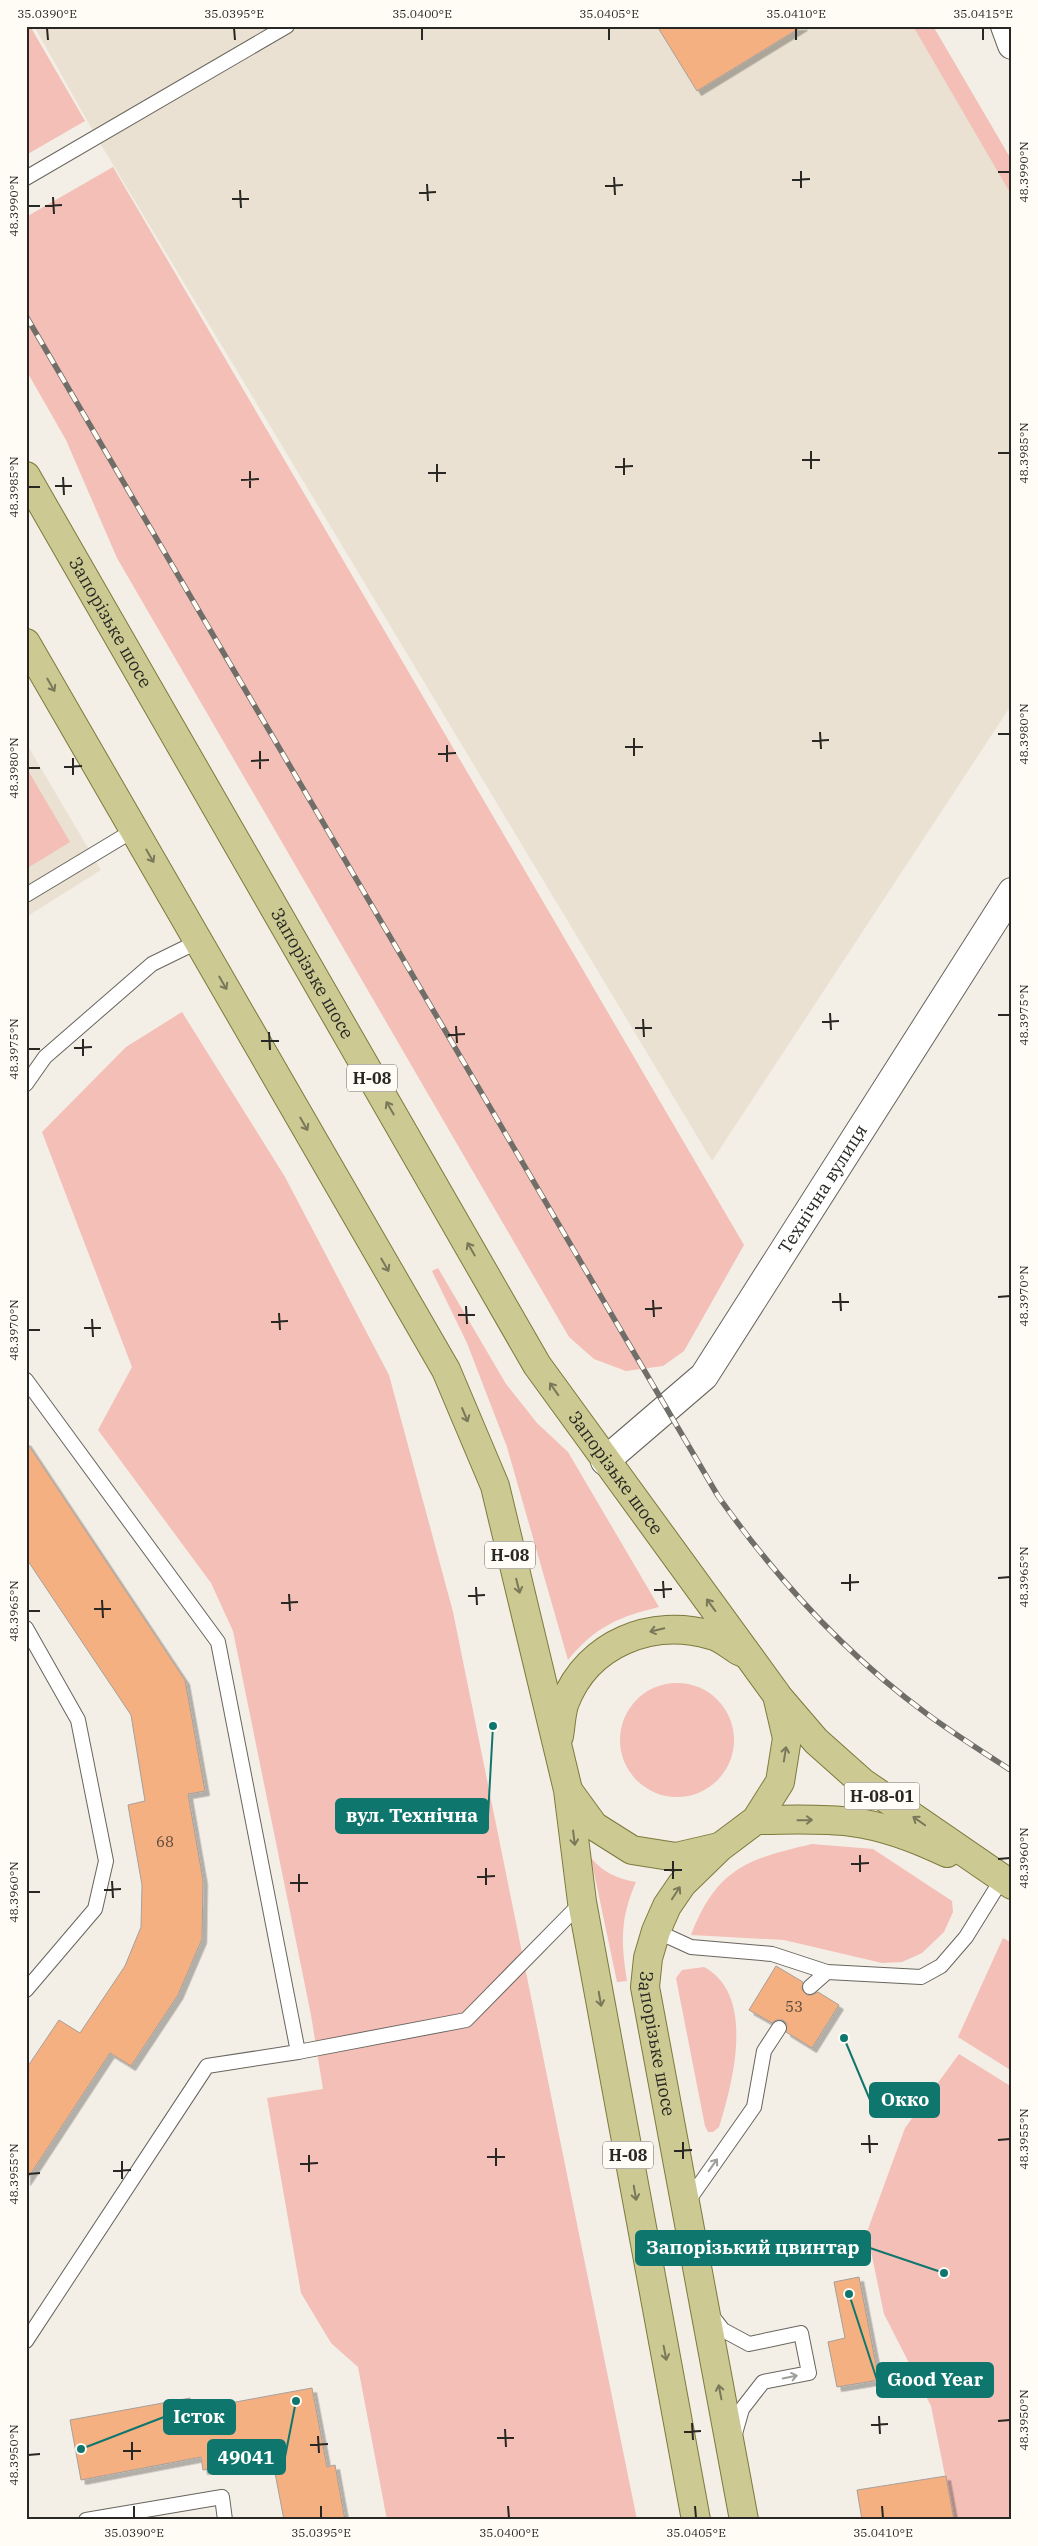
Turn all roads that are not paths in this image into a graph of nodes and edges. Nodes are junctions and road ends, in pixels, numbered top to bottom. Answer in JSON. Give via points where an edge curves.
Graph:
{"nodes":[{"id":1,"x":287,"y":26,"type":"edge"},
{"id":2,"x":1005,"y":26,"type":"edge"},
{"id":3,"x":1012,"y":45,"type":"edge"},
{"id":4,"x":26,"y":178,"type":"edge"},
{"id":5,"x":26,"y":476,"type":"edge"},
{"id":6,"x":26,"y":643,"type":"edge"},
{"id":7,"x":134,"y":830,"type":"junction"},
{"id":8,"x":1012,"y":892,"type":"edge"},
{"id":9,"x":26,"y":895,"type":"edge"},
{"id":10,"x":198,"y":941,"type":"junction"},
{"id":11,"x":26,"y":1084,"type":"edge"},
{"id":12,"x":26,"y":1380,"type":"edge"},
{"id":13,"x":605,"y":1461,"type":"junction"},
{"id":14,"x":26,"y":1628,"type":"edge"},
{"id":15,"x":751,"y":1658,"type":"junction"},
{"id":16,"x":777,"y":1695,"type":"junction"},
{"id":17,"x":557,"y":1746,"type":"junction"},
{"id":18,"x":568,"y":1790,"type":"junction"},
{"id":19,"x":756,"y":1820,"type":"junction"},
{"id":20,"x":720,"y":1847,"type":"junction"},
{"id":21,"x":1007,"y":1882,"type":"edge"},
{"id":22,"x":582,"y":1902,"type":"junction"},
{"id":23,"x":656,"y":1931,"type":"junction"},
{"id":24,"x":827,"y":1972,"type":"junction"},
{"id":25,"x":810,"y":1987,"type":"dead end"},
{"id":26,"x":26,"y":1990,"type":"edge"},
{"id":27,"x":779,"y":2028,"type":"dead end"},
{"id":28,"x":298,"y":2052,"type":"junction"},
{"id":29,"x":685,"y":2205,"type":"junction"},
{"id":30,"x":704,"y":2307,"type":"junction"},
{"id":31,"x":26,"y":2341,"type":"edge"},
{"id":32,"x":731,"y":2447,"type":"junction"},
{"id":33,"x":86,"y":2520,"type":"edge"},
{"id":34,"x":225,"y":2520,"type":"edge"},
{"id":35,"x":696,"y":2520,"type":"edge"},
{"id":36,"x":744,"y":2520,"type":"edge"}],
"edges":[{"from":1,"to":4,"type":"lane"},
{"from":2,"to":3,"type":"street"},
{"from":13,"to":5,"type":"main road","name":"Запорізьке шосе","number":"Н-08","one_way":true,"via":[[537,1365]]},
{"from":6,"to":7,"type":"main road","number":"Н-08","one_way":true},
{"from":7,"to":9,"type":"lane"},
{"from":7,"to":10,"type":"main road","number":"Н-08","one_way":true},
{"from":8,"to":13,"type":"street","name":"Технічна вулиця","via":[[704,1376]]},
{"from":10,"to":11,"type":"lane","via":[[152,964],[45,1057]]},
{"from":10,"to":17,"type":"main road","number":"Н-08","one_way":true,"via":[[446,1370],[495,1486]]},
{"from":12,"to":28,"type":"lane","via":[[218,1642]]},
{"from":15,"to":13,"type":"main road","name":"Запорізьке шосе","number":"Н-08","one_way":true},
{"from":14,"to":26,"type":"lane","via":[[78,1720],[106,1861],[95,1909]]},
{"from":15,"to":16,"type":"main road","name":"Запорізьке шосе","number":"Н-08"},
{"from":15,"to":17,"type":"main road","number":"Н-08","one_way":true,"via":[[712,1635],[668,1628],[624,1638],[588,1664],[583,1672],[565,1702]]},
{"from":19,"to":16,"type":"main road","name":"Запорізьке шосе","number":"Н-08","one_way":true,"via":[[782,1774],[787,1738]]},
{"from":21,"to":16,"type":"main road","number":"Н-08-01","one_way":true,"via":[[862,1782],[816,1741]]},
{"from":17,"to":18,"type":"main road","number":"Н-08"},
{"from":18,"to":20,"type":"main road","number":"Н-08","via":[[594,1826],[632,1850],[676,1857]]},
{"from":18,"to":22,"type":"main road","number":"Н-08","one_way":true},
{"from":19,"to":20,"type":"main road","name":"Запорізьке шосе","number":"Н-08"},
{"from":19,"to":21,"type":"main road","number":"Н-08-01","one_way":true,"via":[[822,1819],[883,1829],[943,1851]]},
{"from":23,"to":20,"type":"main road","name":"Запорізьке шосе","number":"Н-08","one_way":true,"via":[[682,1884]]},
{"from":21,"to":24,"type":"lane","via":[[941,1966],[921,1976]]},
{"from":22,"to":28,"type":"lane","via":[[466,2020]]},
{"from":22,"to":35,"type":"main road","number":"Н-08","one_way":true},
{"from":23,"to":24,"type":"lane","via":[[691,1947],[772,1954]]},
{"from":23,"to":29,"type":"main road","name":"Запорізьке шосе","number":"Н-08","via":[[648,1958],[645,1987]]},
{"from":24,"to":25,"type":"lane"},
{"from":29,"to":27,"type":"lane","one_way":true,"via":[[754,2107],[764,2051]]},
{"from":28,"to":31,"type":"lane","via":[[207,2066]]},
{"from":29,"to":30,"type":"main road","name":"Запорізьке шосе","number":"Н-08"},
{"from":32,"to":30,"type":"main road","name":"Запорізьке шосе","number":"Н-08","one_way":true},
{"from":32,"to":30,"type":"lane","one_way":true,"via":[[742,2409],[763,2382],[809,2373],[802,2332],[749,2344],[723,2330]]},
{"from":32,"to":36,"type":"main road","name":"Запорізьке шосе","number":"Н-08"},
{"from":33,"to":34,"type":"lane","via":[[222,2497]]}]}
